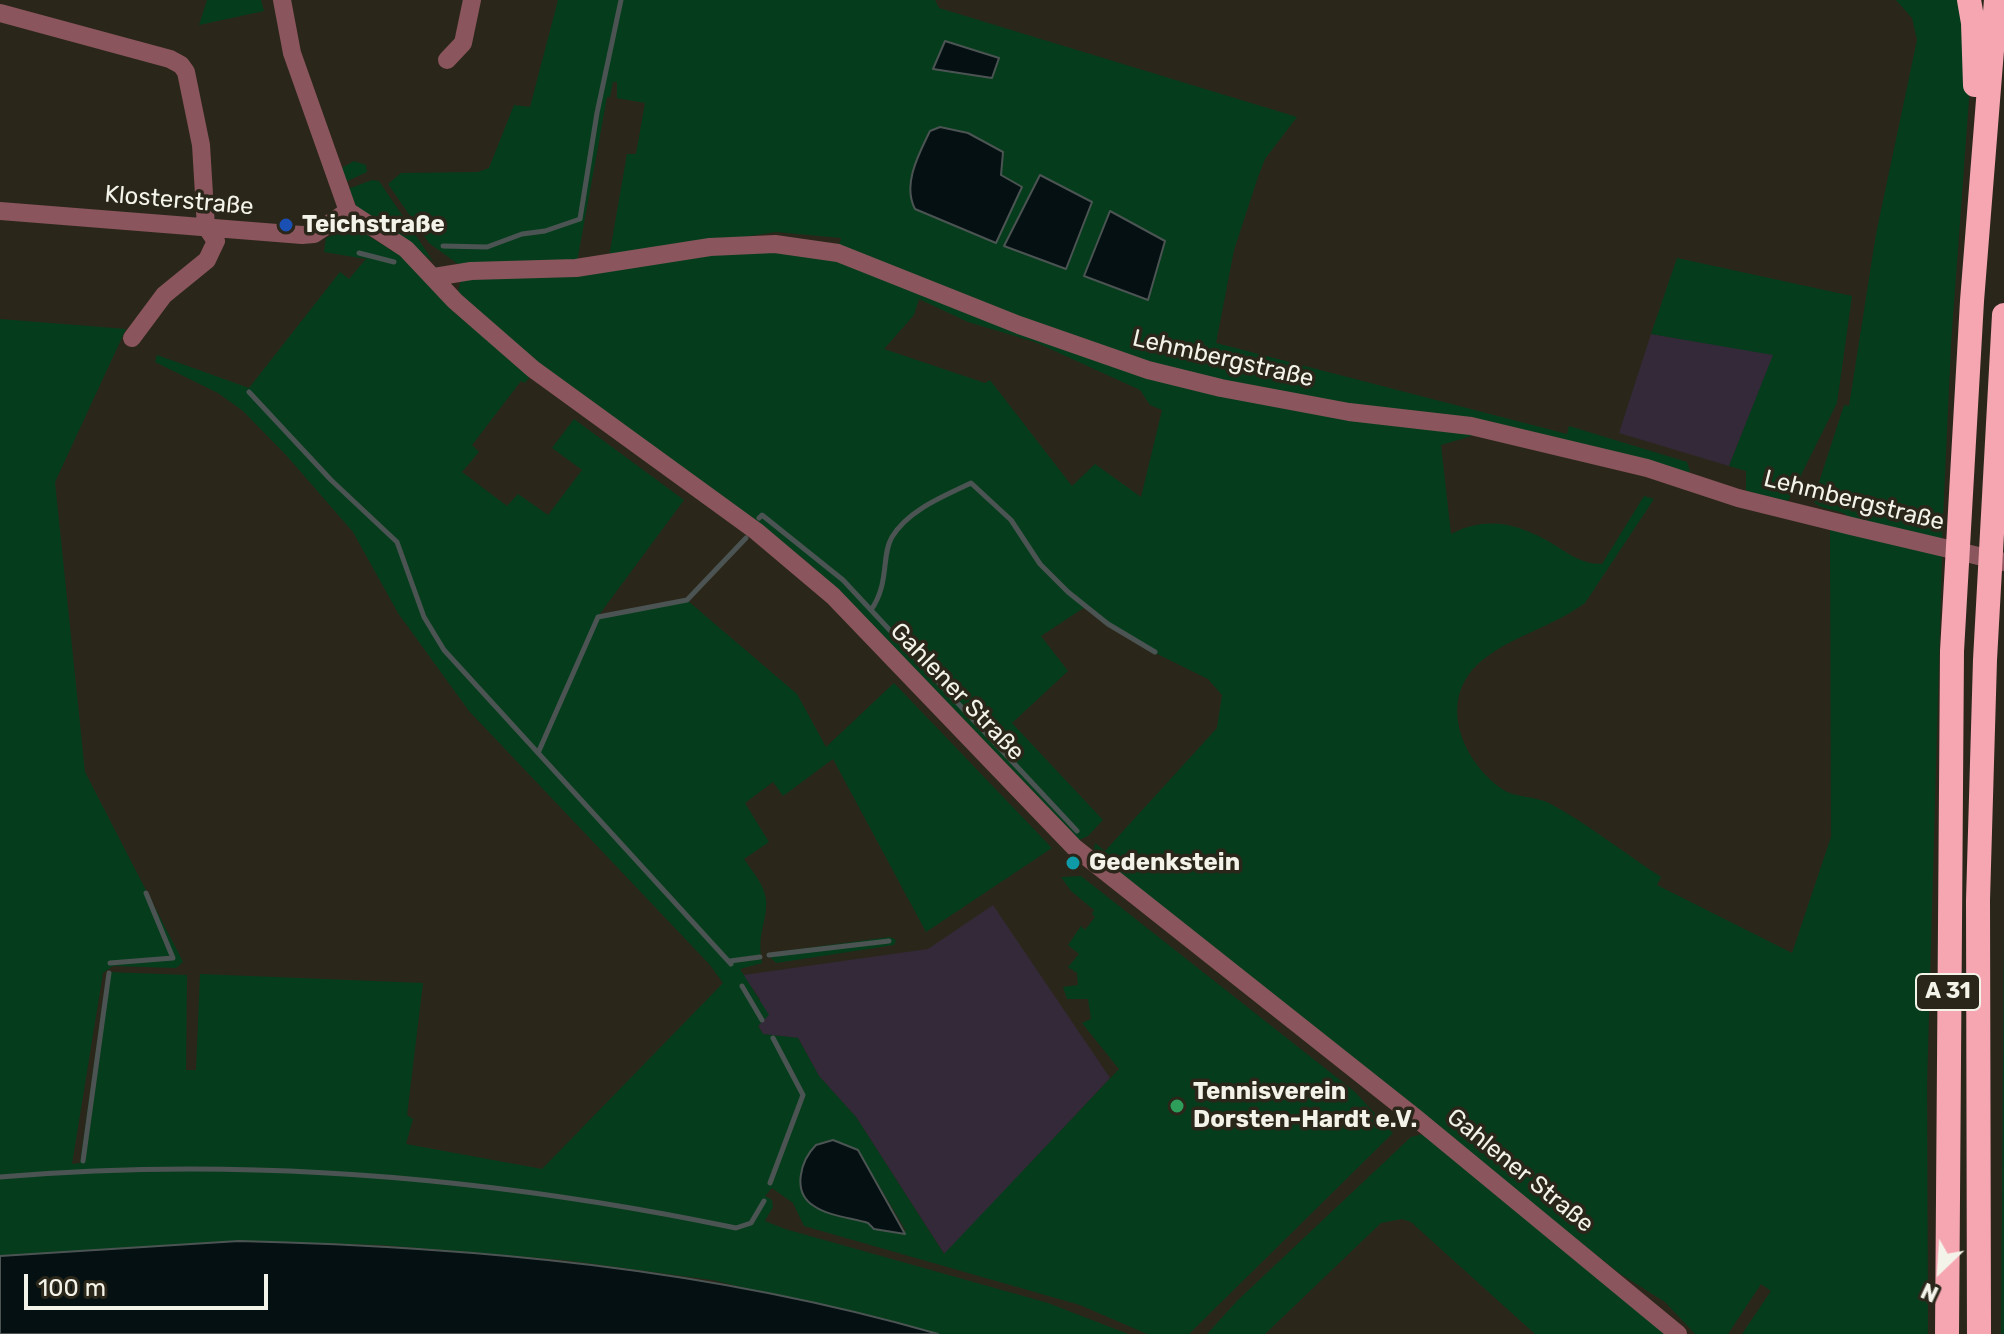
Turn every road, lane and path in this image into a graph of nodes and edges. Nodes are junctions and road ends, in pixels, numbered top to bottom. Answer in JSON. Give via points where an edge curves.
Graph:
{"nodes":[{"id":1,"x":282,"y":0,"type":"edge"},
{"id":2,"x":472,"y":0,"type":"edge"},
{"id":3,"x":1969,"y":0,"type":"edge"},
{"id":4,"x":1996,"y":0,"type":"edge"},
{"id":5,"x":0,"y":13,"type":"edge"},
{"id":6,"x":447,"y":60,"type":"dead end"},
{"id":7,"x":0,"y":211,"type":"edge"},
{"id":8,"x":348,"y":211,"type":"junction"},
{"id":9,"x":206,"y":227,"type":"junction"},
{"id":10,"x":434,"y":277,"type":"junction"},
{"id":11,"x":1972,"y":301,"type":"junction"},
{"id":12,"x":2004,"y":315,"type":"edge"},
{"id":13,"x":132,"y":338,"type":"dead end"},
{"id":14,"x":2004,"y":562,"type":"edge"},
{"id":15,"x":1678,"y":1334,"type":"edge"},
{"id":16,"x":1947,"y":1334,"type":"edge"},
{"id":17,"x":1979,"y":1334,"type":"edge"}],
"edges":[{"from":1,"to":8,"type":"street","via":[[292,53]]},
{"from":2,"to":6,"type":"street","via":[[463,43]]},
{"from":3,"to":11,"type":"highway","via":[[1976,59],[1969,203]]},
{"from":4,"to":11,"type":"highway","number":"A 31"},
{"from":5,"to":9,"type":"street","via":[[181,65],[201,145]]},
{"from":7,"to":9,"type":"street","name":"Klosterstraße"},
{"from":8,"to":9,"type":"street","name":"Klosterstraße","via":[[314,234]]},
{"from":8,"to":10,"type":"street","name":"Gahlener Straße","via":[[406,249]]},
{"from":9,"to":13,"type":"street","via":[[216,241],[207,260],[164,295]]},
{"from":10,"to":14,"type":"street","name":"Lehmbergstraße","via":[[576,268],[710,247],[775,244],[838,253],[1148,370],[1349,412],[1471,426]]},
{"from":10,"to":15,"type":"street","name":"Gahlener Straße","via":[[533,369],[756,531],[833,596],[1074,847],[1429,1128]]},
{"from":11,"to":16,"type":"highway","number":"A 31","via":[[1952,651]]},
{"from":12,"to":17,"type":"highway","number":"A 31","via":[[1978,900]]}]}
